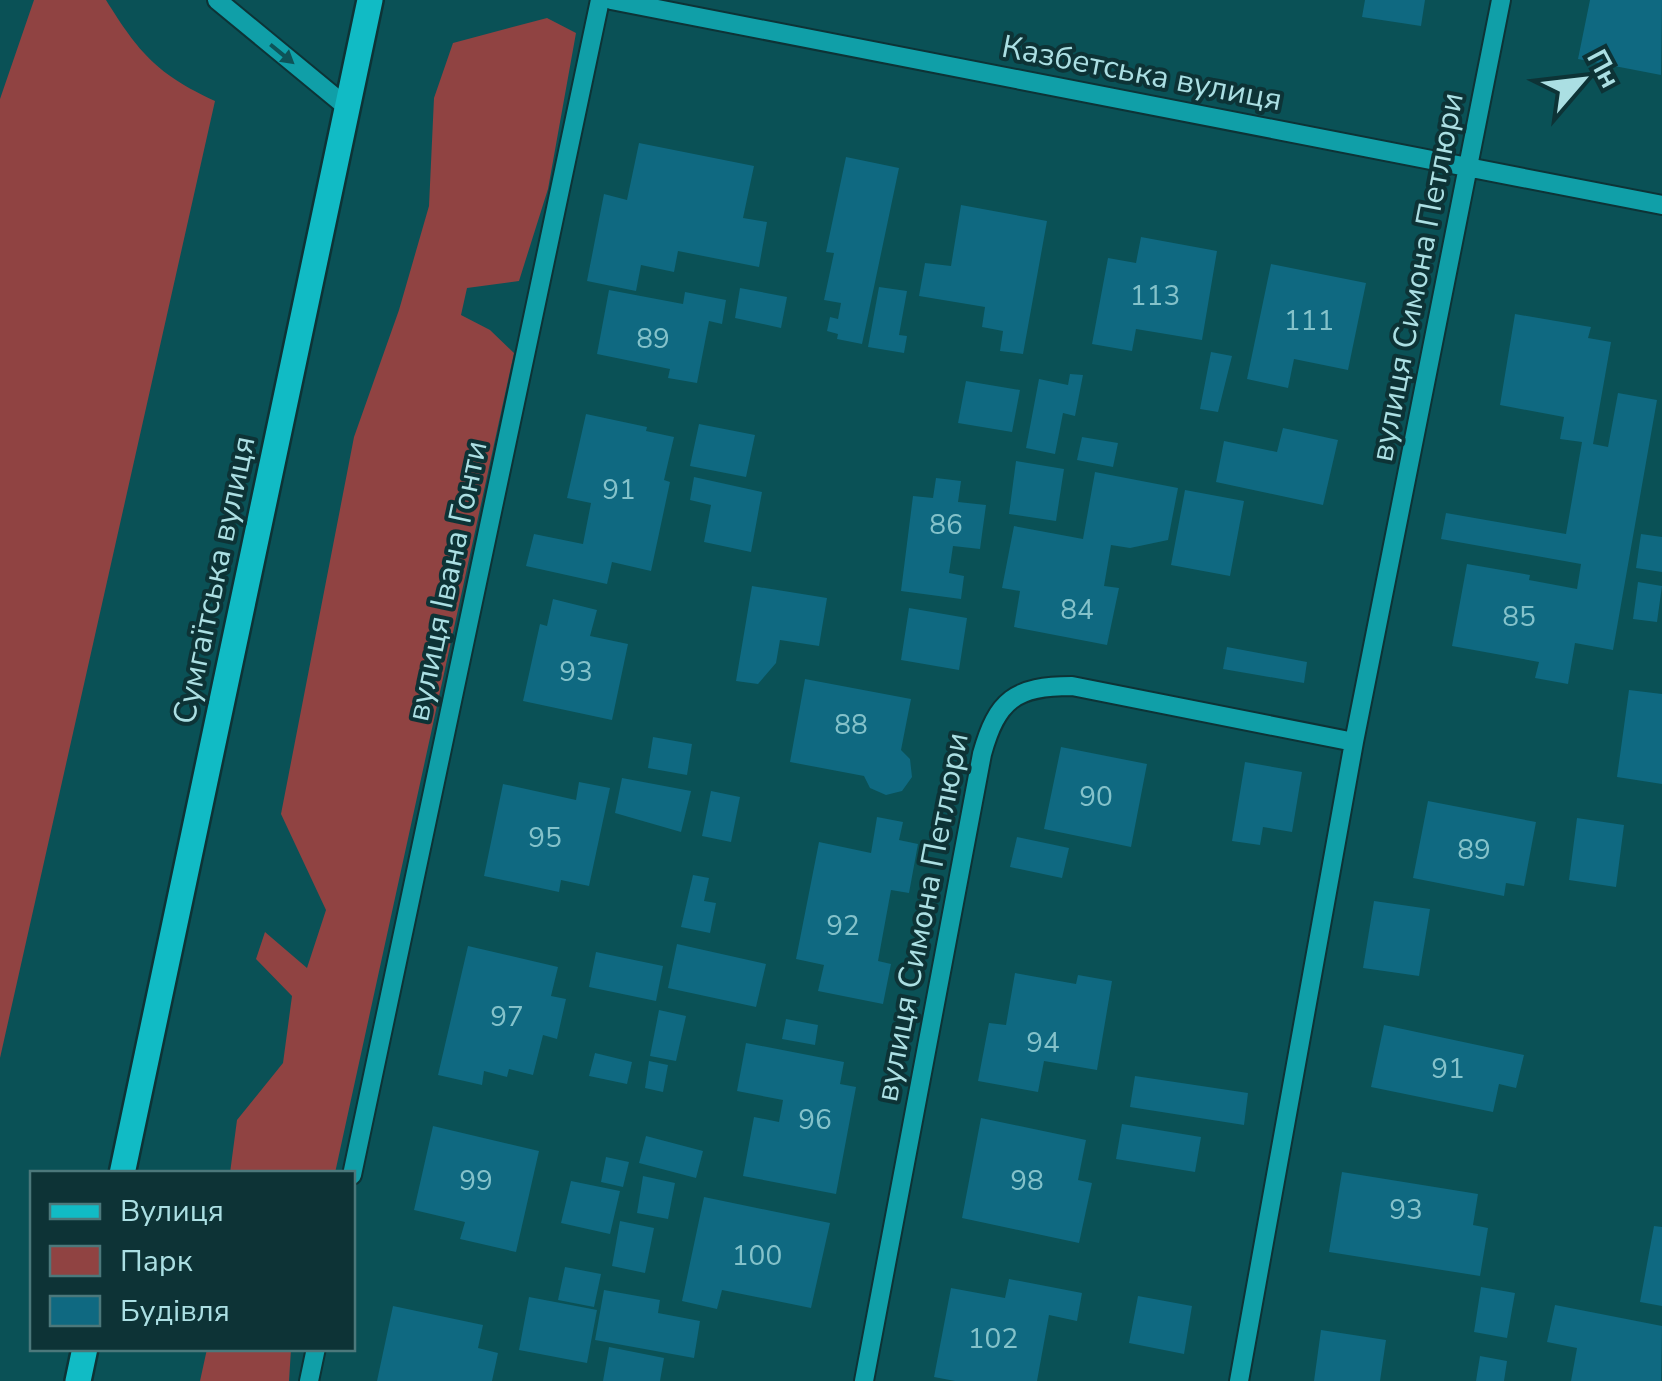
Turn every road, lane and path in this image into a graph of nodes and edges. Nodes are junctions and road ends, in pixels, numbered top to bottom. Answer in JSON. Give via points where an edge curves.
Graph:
{"nodes":[{"id":1,"x":217,"y":0,"type":"edge"},
{"id":2,"x":370,"y":0,"type":"edge"},
{"id":3,"x":600,"y":0,"type":"edge"},
{"id":4,"x":611,"y":0,"type":"edge"},
{"id":5,"x":1502,"y":0,"type":"edge"},
{"id":6,"x":348,"y":108,"type":"junction"},
{"id":7,"x":1470,"y":167,"type":"junction"},
{"id":8,"x":1662,"y":206,"type":"edge"},
{"id":9,"x":1354,"y":742,"type":"junction"},
{"id":10,"x":123,"y":1171,"type":"edge"},
{"id":11,"x":353,"y":1171,"type":"edge"},
{"id":12,"x":84,"y":1351,"type":"edge"},
{"id":13,"x":315,"y":1351,"type":"edge"},
{"id":14,"x":78,"y":1381,"type":"edge"},
{"id":15,"x":309,"y":1381,"type":"edge"},
{"id":16,"x":864,"y":1381,"type":"edge"},
{"id":17,"x":1239,"y":1381,"type":"edge"}],
"edges":[{"from":1,"to":6,"type":"street","one_way":true},
{"from":2,"to":6,"type":"main road","name":"Сумгаїтська вулиця"},
{"from":3,"to":11,"type":"street","name":"вулиця Івана Гонти"},
{"from":4,"to":7,"type":"street","name":"Казбетська вулиця"},
{"from":5,"to":7,"type":"street","name":"вулиця Симона Петлюри"},
{"from":6,"to":10,"type":"main road","name":"Сумгаїтська вулиця"},
{"from":7,"to":8,"type":"street","name":"Казбетська вулиця"},
{"from":7,"to":9,"type":"street","name":"вулиця Симона Петлюри"},
{"from":9,"to":16,"type":"street","name":"вулиця Симона Петлюри","via":[[1072,686],[1040,686],[1012,697],[991,722]]},
{"from":9,"to":17,"type":"street","name":"вулиця Симона Петлюри"},
{"from":12,"to":14,"type":"main road"},
{"from":13,"to":15,"type":"street"}]}
